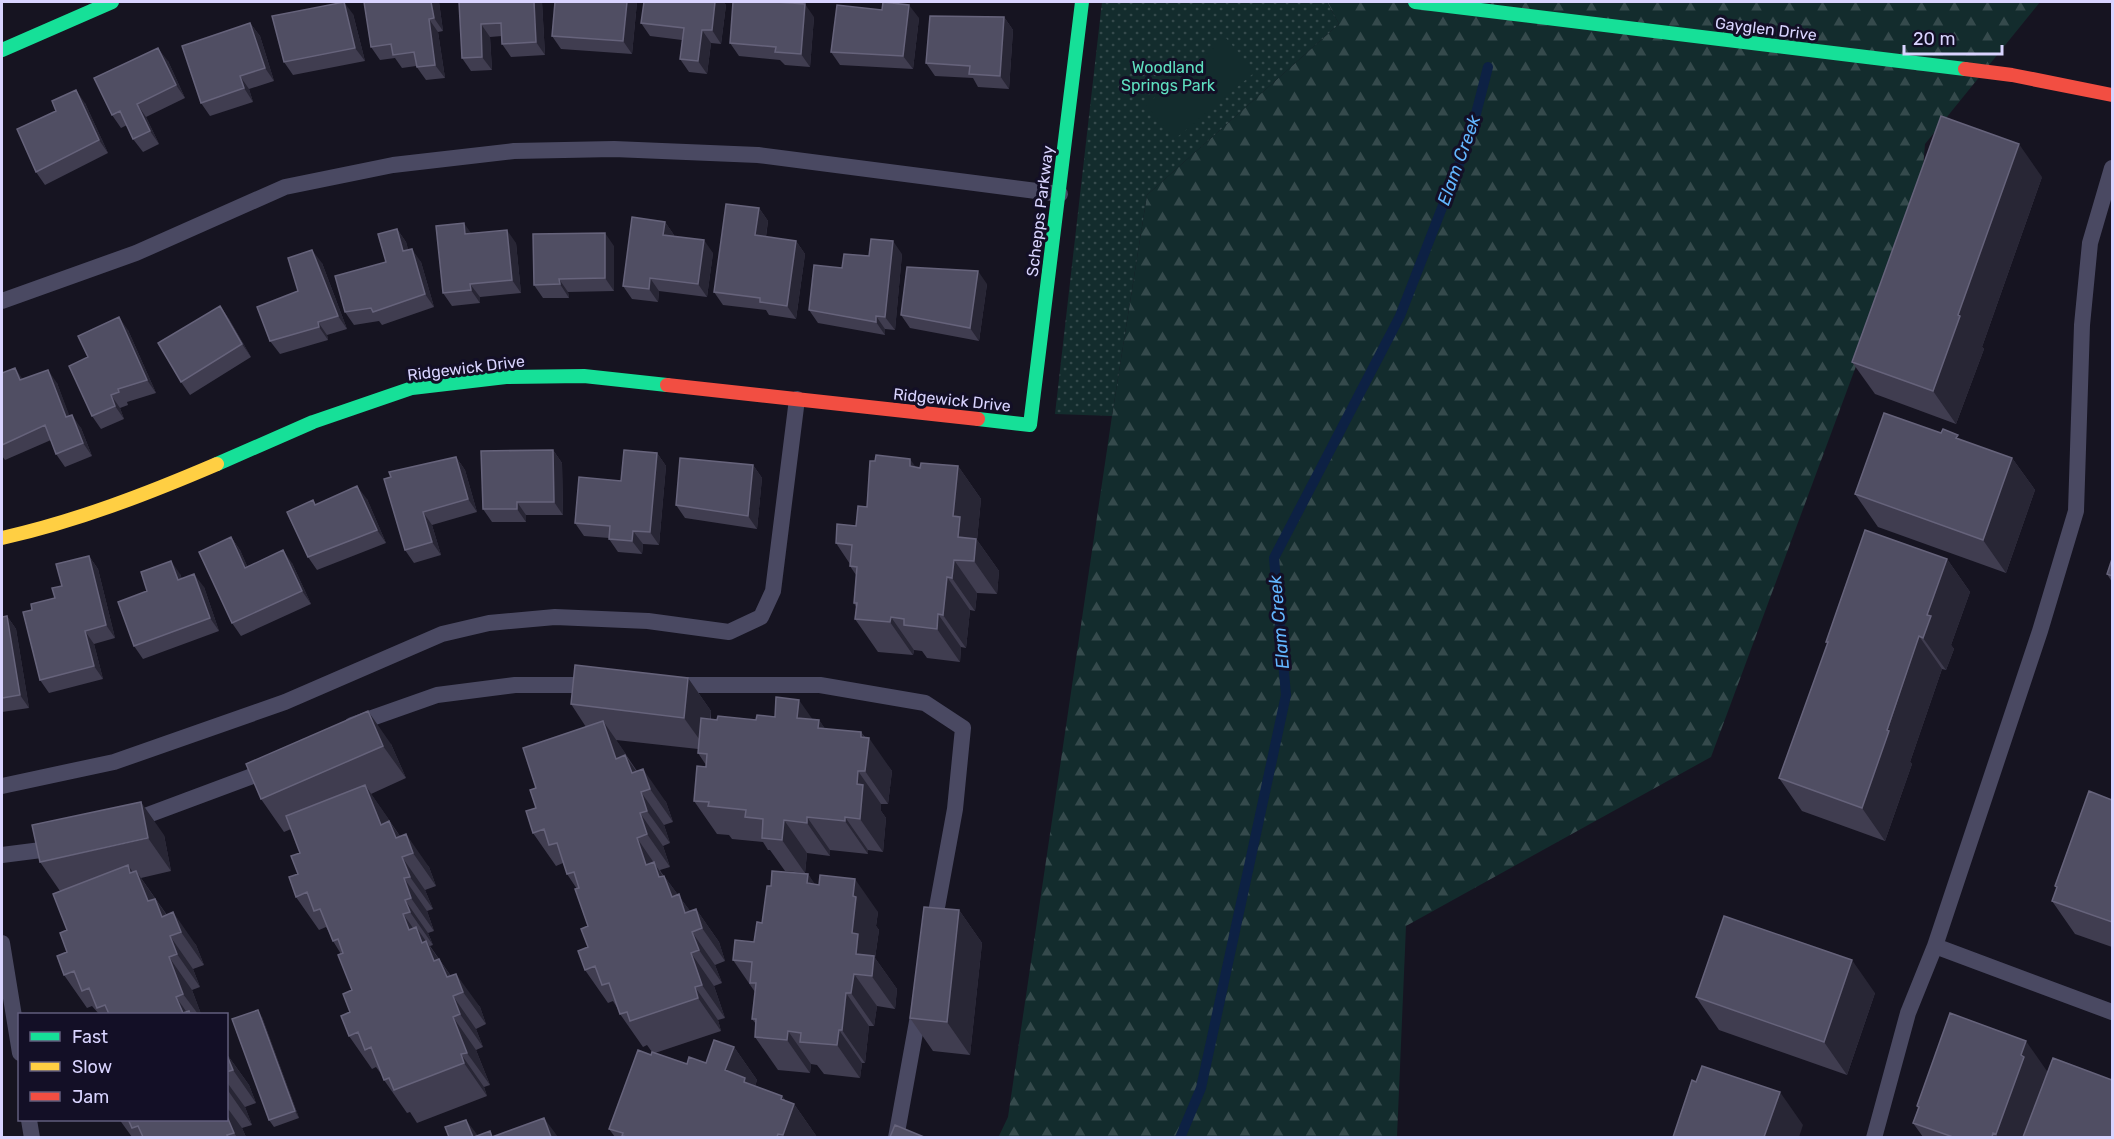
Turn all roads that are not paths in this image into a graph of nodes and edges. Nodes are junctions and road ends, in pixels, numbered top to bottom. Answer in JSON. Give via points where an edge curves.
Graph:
{"nodes":[{"id":1,"x":112,"y":2,"type":"edge"},
{"id":2,"x":1082,"y":2,"type":"edge"},
{"id":3,"x":1415,"y":2,"type":"edge"},
{"id":4,"x":2,"y":50,"type":"edge"},
{"id":5,"x":2112,"y":95,"type":"edge"},
{"id":6,"x":2112,"y":168,"type":"edge"},
{"id":7,"x":1060,"y":194,"type":"junction"},
{"id":8,"x":2,"y":301,"type":"edge"},
{"id":9,"x":797,"y":399,"type":"junction"},
{"id":10,"x":1030,"y":425,"type":"joint"},
{"id":11,"x":2,"y":538,"type":"edge"},
{"id":12,"x":606,"y":685,"type":"edge"},
{"id":13,"x":652,"y":685,"type":"edge"},
{"id":14,"x":340,"y":731,"type":"edge"},
{"id":15,"x":288,"y":760,"type":"edge"},
{"id":16,"x":2,"y":786,"type":"edge"},
{"id":17,"x":113,"y":828,"type":"edge"},
{"id":18,"x":70,"y":843,"type":"edge"},
{"id":19,"x":2,"y":855,"type":"edge"},
{"id":20,"x":2,"y":943,"type":"edge"},
{"id":21,"x":1935,"y":946,"type":"junction"},
{"id":22,"x":930,"y":950,"type":"edge"},
{"id":23,"x":924,"y":985,"type":"edge"},
{"id":24,"x":2112,"y":1012,"type":"edge"},
{"id":25,"x":18,"y":1041,"type":"edge"},
{"id":26,"x":29,"y":1121,"type":"edge"},
{"id":27,"x":32,"y":1137,"type":"edge"},
{"id":28,"x":897,"y":1137,"type":"edge"},
{"id":29,"x":1874,"y":1137,"type":"edge"}],
"edges":[{"from":1,"to":4,"type":"street"},
{"from":2,"to":7,"type":"street","name":"Schepps Parkway"},
{"from":3,"to":5,"type":"street","name":"Gayglen Drive","via":[[2012,75]]},
{"from":6,"to":21,"type":"lane","via":[[2090,243],[2082,325],[2076,511],[2057,581]]},
{"from":7,"to":8,"type":"lane","via":[[758,155],[614,149],[514,151],[393,165],[285,187],[136,253]]},
{"from":7,"to":10,"type":"street","name":"Schepps Parkway"},
{"from":9,"to":10,"type":"street","name":"Ridgewick Drive"},
{"from":9,"to":11,"type":"street","name":"Ridgewick Drive","via":[[584,376],[506,376],[412,388],[313,422],[145,495],[50,527]]},
{"from":9,"to":16,"type":"lane","via":[[773,591],[761,617],[729,632],[648,621],[555,617],[489,622],[442,634],[285,702],[114,762]]},
{"from":12,"to":14,"type":"lane","via":[[515,685],[437,695]]},
{"from":13,"to":22,"type":"lane","via":[[820,685],[925,703],[963,728],[955,809]]},
{"from":15,"to":17,"type":"lane"},
{"from":18,"to":19,"type":"lane","via":[[59,848]]},
{"from":20,"to":25,"type":"lane"},
{"from":21,"to":24,"type":"lane"},
{"from":21,"to":29,"type":"lane","via":[[1908,1013]]},
{"from":23,"to":28,"type":"lane"},
{"from":26,"to":27,"type":"lane"}]}
